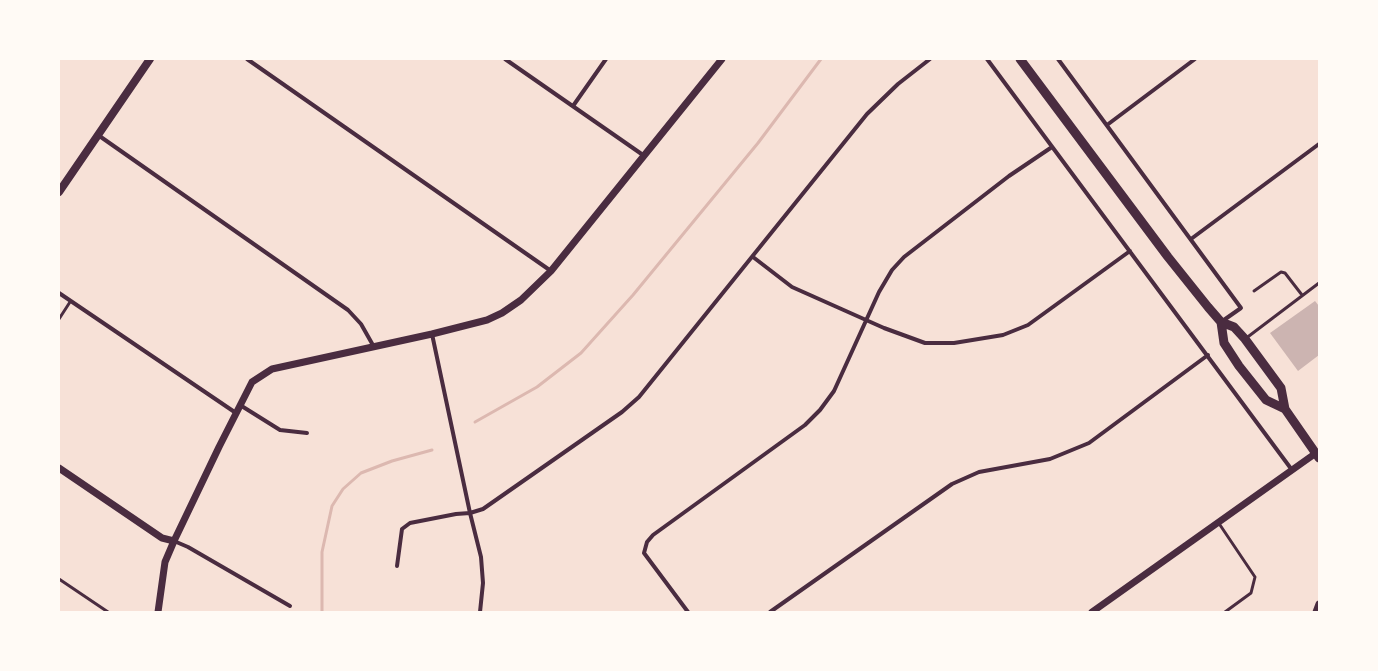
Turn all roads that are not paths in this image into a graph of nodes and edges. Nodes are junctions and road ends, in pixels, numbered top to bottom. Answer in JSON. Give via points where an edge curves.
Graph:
{"nodes":[{"id":1,"x":150,"y":59,"type":"edge"},
{"id":2,"x":247,"y":59,"type":"edge"},
{"id":3,"x":505,"y":59,"type":"edge"},
{"id":4,"x":606,"y":59,"type":"edge"},
{"id":5,"x":722,"y":59,"type":"edge"},
{"id":6,"x":930,"y":59,"type":"edge"},
{"id":7,"x":987,"y":59,"type":"edge"},
{"id":8,"x":1020,"y":59,"type":"edge"},
{"id":9,"x":1058,"y":59,"type":"edge"},
{"id":10,"x":1195,"y":59,"type":"edge"},
{"id":11,"x":573,"y":106,"type":"junction"},
{"id":12,"x":1107,"y":124,"type":"junction"},
{"id":13,"x":98,"y":135,"type":"junction"},
{"id":14,"x":1319,"y":144,"type":"edge"},
{"id":15,"x":1052,"y":147,"type":"junction"},
{"id":16,"x":643,"y":156,"type":"junction"},
{"id":17,"x":59,"y":192,"type":"edge"},
{"id":18,"x":1191,"y":238,"type":"junction"},
{"id":19,"x":1130,"y":251,"type":"junction"},
{"id":20,"x":753,"y":257,"type":"junction"},
{"id":21,"x":551,"y":270,"type":"junction"},
{"id":22,"x":1319,"y":283,"type":"edge"},
{"id":23,"x":1254,"y":291,"type":"dead end"},
{"id":24,"x":59,"y":293,"type":"edge"},
{"id":25,"x":1302,"y":295,"type":"junction"},
{"id":26,"x":70,"y":302,"type":"junction"},
{"id":27,"x":59,"y":318,"type":"edge"},
{"id":28,"x":867,"y":321,"type":"junction"},
{"id":29,"x":1221,"y":322,"type":"junction"},
{"id":30,"x":432,"y":334,"type":"junction"},
{"id":31,"x":1245,"y":339,"type":"junction"},
{"id":32,"x":374,"y":347,"type":"junction"},
{"id":33,"x":1208,"y":355,"type":"junction"},
{"id":34,"x":240,"y":405,"type":"junction"},
{"id":35,"x":1285,"y":409,"type":"junction"},
{"id":36,"x":236,"y":413,"type":"junction"},
{"id":37,"x":307,"y":433,"type":"dead end"},
{"id":38,"x":1318,"y":454,"type":"edge"},
{"id":39,"x":59,"y":468,"type":"edge"},
{"id":40,"x":1292,"y":470,"type":"junction"},
{"id":41,"x":470,"y":513,"type":"junction"},
{"id":42,"x":1218,"y":522,"type":"junction"},
{"id":43,"x":174,"y":541,"type":"junction"},
{"id":44,"x":397,"y":566,"type":"dead end"},
{"id":45,"x":59,"y":579,"type":"edge"},
{"id":46,"x":1319,"y":604,"type":"edge"},
{"id":47,"x":290,"y":606,"type":"dead end"},
{"id":48,"x":108,"y":612,"type":"edge"},
{"id":49,"x":158,"y":612,"type":"edge"},
{"id":50,"x":480,"y":612,"type":"edge"},
{"id":51,"x":688,"y":612,"type":"edge"},
{"id":52,"x":770,"y":612,"type":"edge"},
{"id":53,"x":1092,"y":612,"type":"edge"},
{"id":54,"x":1225,"y":612,"type":"edge"},
{"id":55,"x":1316,"y":612,"type":"edge"}],
"edges":[{"from":1,"to":13,"type":"main road"},
{"from":2,"to":21,"type":"street"},
{"from":3,"to":11,"type":"street"},
{"from":4,"to":11,"type":"street"},
{"from":5,"to":16,"type":"street"},
{"from":6,"to":20,"type":"street","via":[[898,84],[867,114]]},
{"from":7,"to":15,"type":"street"},
{"from":8,"to":29,"type":"main road","via":[[1168,256]]},
{"from":9,"to":12,"type":"street"},
{"from":10,"to":12,"type":"street"},
{"from":11,"to":16,"type":"street"},
{"from":12,"to":18,"type":"street"},
{"from":13,"to":17,"type":"main road"},
{"from":13,"to":32,"type":"street","via":[[348,310],[361,324]]},
{"from":14,"to":18,"type":"street"},
{"from":15,"to":19,"type":"street"},
{"from":15,"to":28,"type":"street","via":[[1009,176],[904,257],[892,270],[879,292]]},
{"from":16,"to":21,"type":"street"},
{"from":18,"to":29,"type":"street","via":[[1241,308]]},
{"from":19,"to":28,"type":"street","via":[[1028,325],[1003,336],[965,342],[925,343]]},
{"from":19,"to":33,"type":"street"},
{"from":20,"to":28,"type":"street","via":[[792,287]]},
{"from":20,"to":41,"type":"street","via":[[639,397],[622,412],[483,509]]},
{"from":21,"to":30,"type":"street","via":[[522,300],[502,313],[486,320]]},
{"from":22,"to":25,"type":"lane"},
{"from":23,"to":25,"type":"lane","via":[[1281,272],[1285,273]]},
{"from":24,"to":26,"type":"street"},
{"from":25,"to":31,"type":"lane"},
{"from":26,"to":27,"type":"lane"},
{"from":26,"to":36,"type":"street"},
{"from":28,"to":51,"type":"street","via":[[834,391],[820,410],[805,424],[653,535],[647,542],[644,553]]},
{"from":29,"to":31,"type":"main road","via":[[1234,327]]},
{"from":29,"to":35,"type":"main road","via":[[1224,343],[1239,366],[1266,400]]},
{"from":30,"to":32,"type":"street"},
{"from":30,"to":41,"type":"street"},
{"from":31,"to":35,"type":"main road","via":[[1281,388]]},
{"from":32,"to":34,"type":"street","via":[[272,369],[252,382]]},
{"from":33,"to":40,"type":"street"},
{"from":33,"to":52,"type":"street","via":[[1089,443],[1050,459],[979,472],[952,484]]},
{"from":34,"to":36,"type":"street"},
{"from":34,"to":37,"type":"street","via":[[280,430]]},
{"from":35,"to":38,"type":"main road"},
{"from":36,"to":43,"type":"street"},
{"from":38,"to":40,"type":"street"},
{"from":39,"to":43,"type":"street","via":[[162,538]]},
{"from":40,"to":42,"type":"street"},
{"from":41,"to":44,"type":"street","via":[[410,523],[402,529]]},
{"from":41,"to":50,"type":"street","via":[[482,557]]},
{"from":42,"to":53,"type":"street"},
{"from":42,"to":54,"type":"lane","via":[[1255,577],[1251,593]]},
{"from":43,"to":47,"type":"street"},
{"from":43,"to":49,"type":"street","via":[[165,562]]},
{"from":45,"to":48,"type":"lane"},
{"from":46,"to":55,"type":"street"}]}
